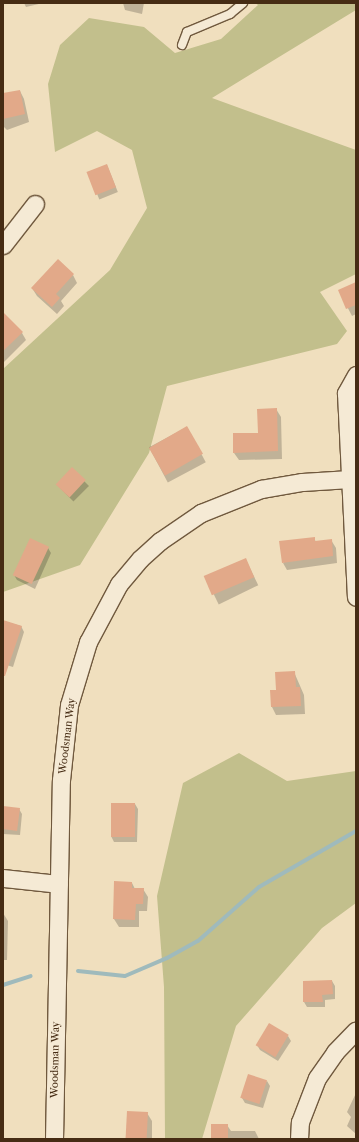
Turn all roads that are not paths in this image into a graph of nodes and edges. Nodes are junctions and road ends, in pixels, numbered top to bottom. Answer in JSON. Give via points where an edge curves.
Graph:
{"nodes":[{"id":1,"x":243,"y":3,"type":"edge"},
{"id":2,"x":182,"y":45,"type":"dead end"},
{"id":3,"x":35,"y":204,"type":"dead end"},
{"id":4,"x":3,"y":245,"type":"edge"},
{"id":5,"x":356,"y":375,"type":"edge"},
{"id":6,"x":350,"y":479,"type":"junction"},
{"id":7,"x":356,"y":597,"type":"edge"},
{"id":8,"x":3,"y":878,"type":"edge"},
{"id":9,"x":59,"y":884,"type":"junction"},
{"id":10,"x":356,"y":1030,"type":"edge"},
{"id":11,"x":54,"y":1139,"type":"edge"},
{"id":12,"x":299,"y":1139,"type":"edge"}],
"edges":[{"from":1,"to":2,"type":"lane","via":[[230,14],[187,32]]},
{"from":3,"to":4,"type":"street"},
{"from":5,"to":6,"type":"street","via":[[346,393]]},
{"from":6,"to":7,"type":"street"},
{"from":6,"to":9,"type":"street","name":"Woodsman Way","via":[[302,482],[261,489],[231,499],[201,513],[160,541],[119,584],[88,642],[69,705],[61,780]]},
{"from":8,"to":9,"type":"street"},
{"from":9,"to":11,"type":"street","name":"Woodsman Way"},
{"from":10,"to":12,"type":"street","via":[[335,1052],[318,1078],[300,1122]]}]}
